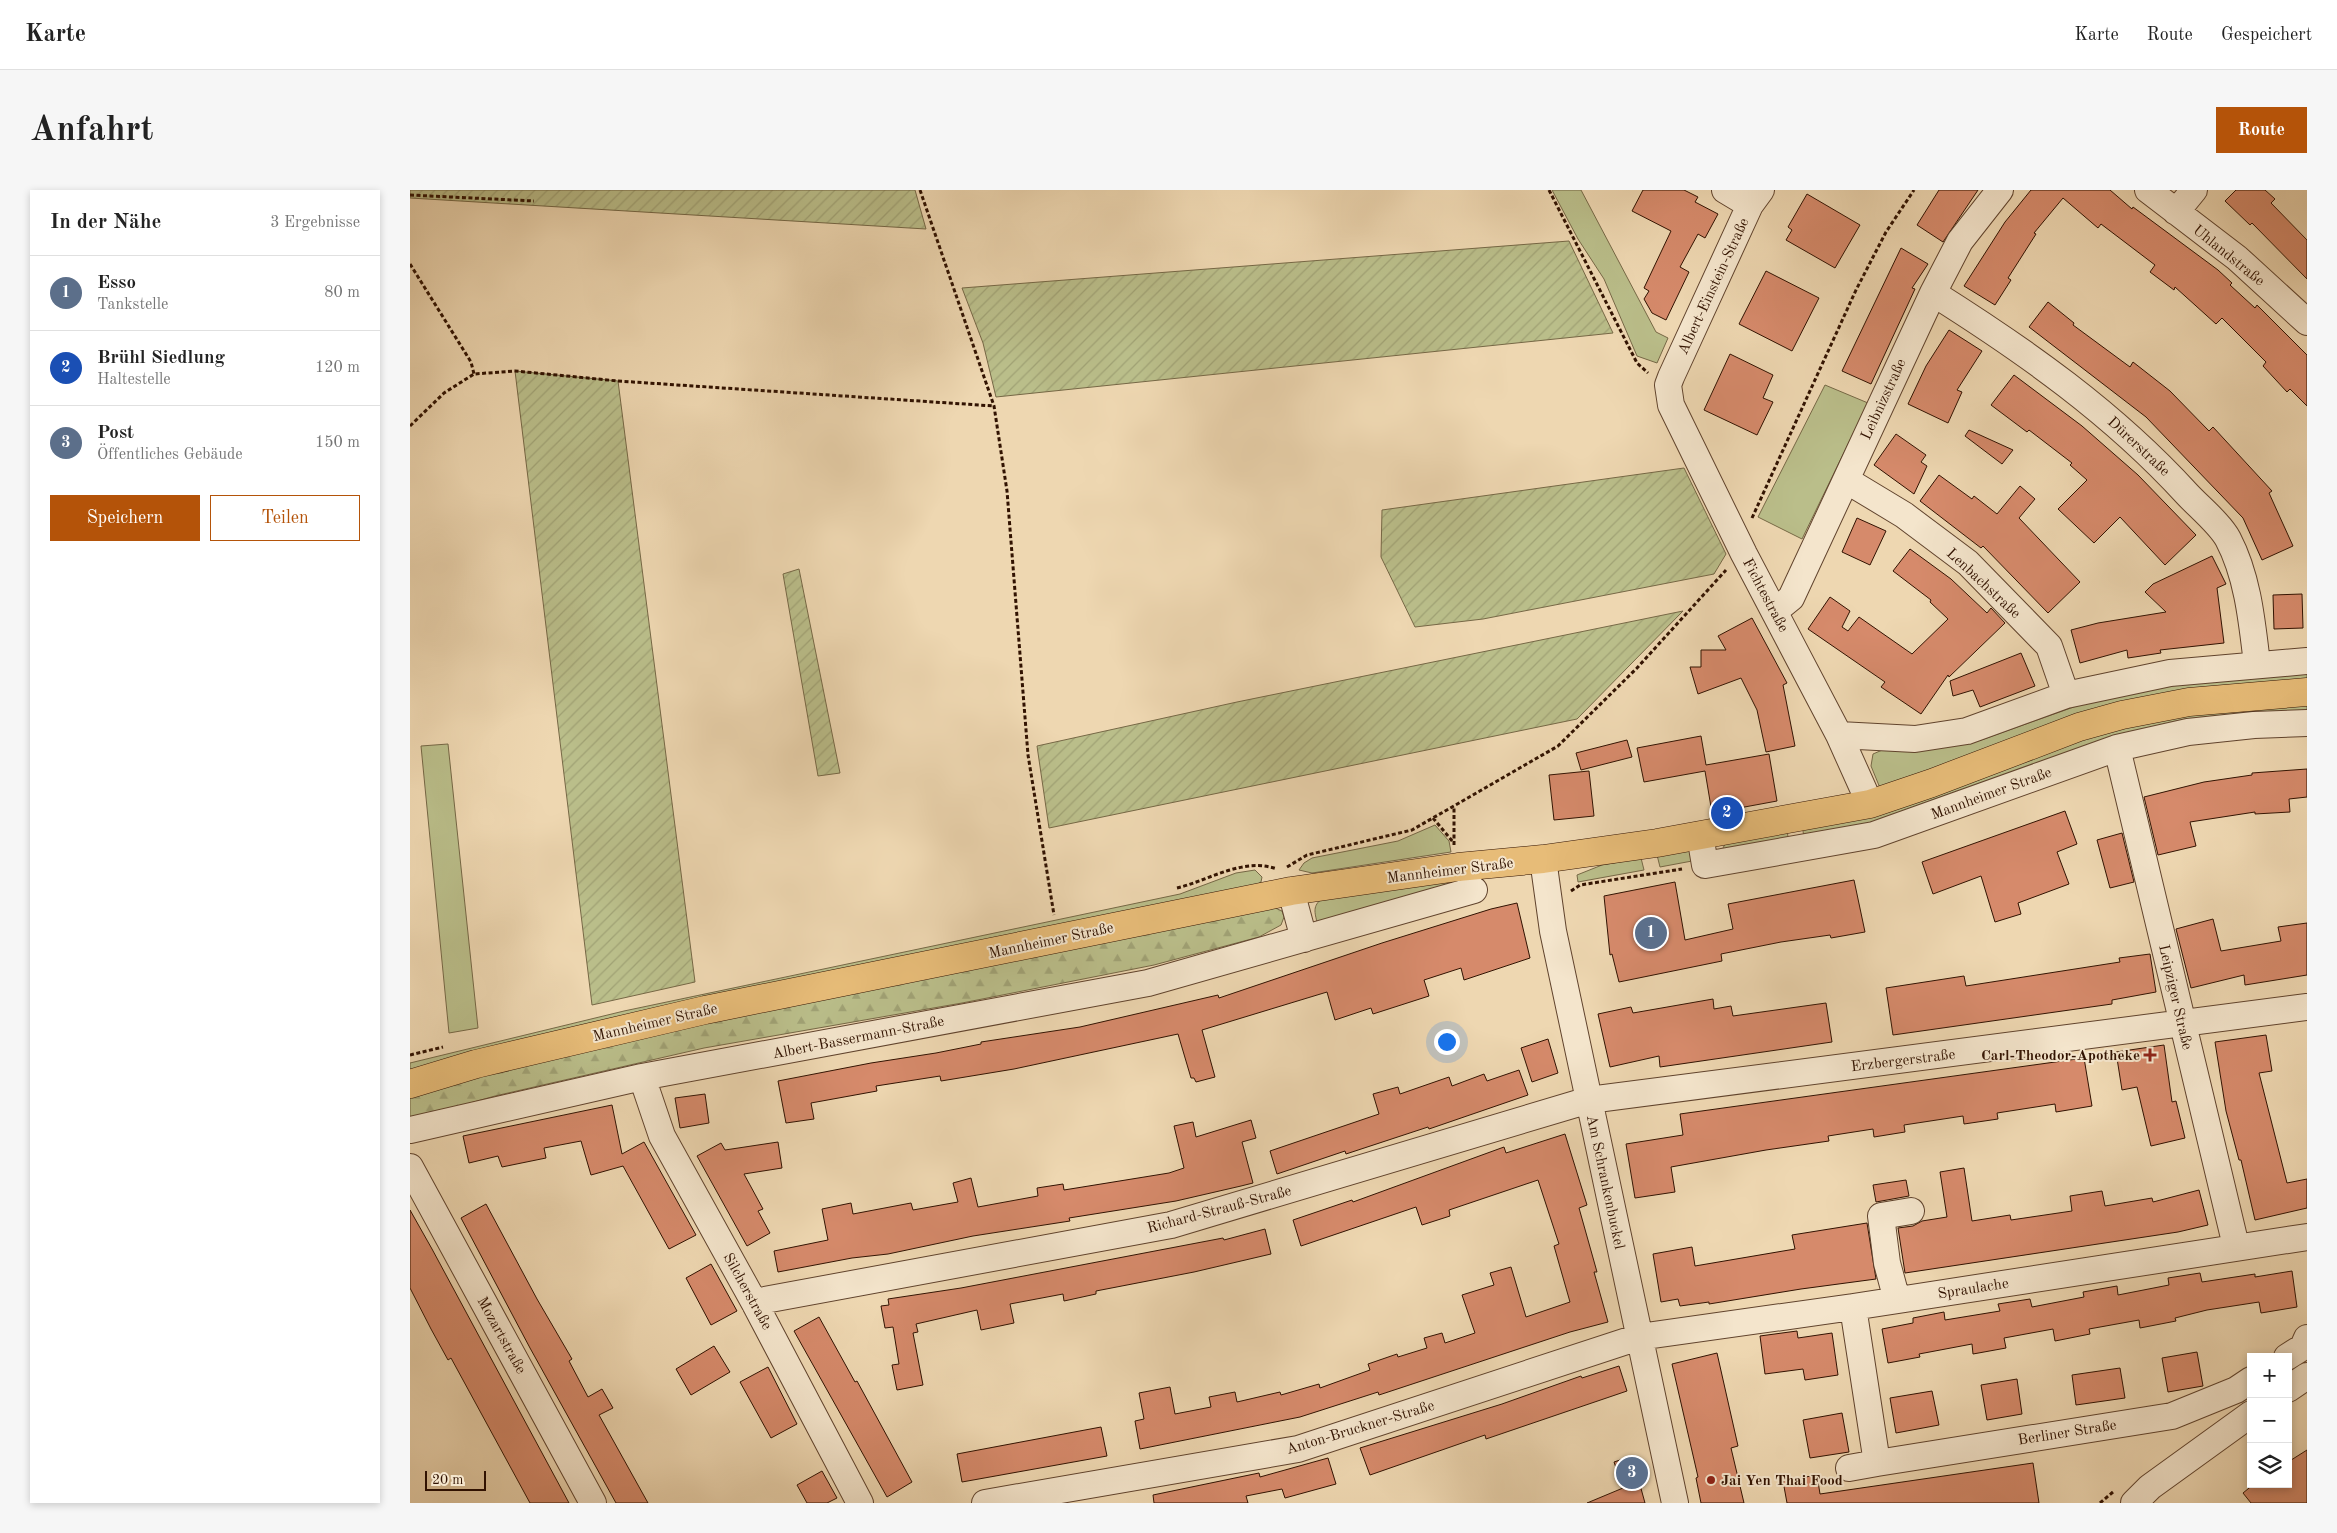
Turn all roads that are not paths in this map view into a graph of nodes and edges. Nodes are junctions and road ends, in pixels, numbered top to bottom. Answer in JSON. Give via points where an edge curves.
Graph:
{"nodes":[{"id":1,"x":1726,"y":190,"type":"edge"},
{"id":2,"x":2000,"y":190,"type":"edge"},
{"id":3,"x":2148,"y":190,"type":"edge"},
{"id":4,"x":2194,"y":190,"type":"edge"},
{"id":5,"x":1755,"y":198,"type":"edge"},
{"id":6,"x":2176,"y":212,"type":"junction"},
{"id":7,"x":1933,"y":293,"type":"junction"},
{"id":8,"x":2307,"y":322,"type":"edge"},
{"id":9,"x":1668,"y":385,"type":"joint"},
{"id":10,"x":1846,"y":480,"type":"junction"},
{"id":11,"x":1775,"y":611,"type":"junction"},
{"id":12,"x":2307,"y":661,"type":"edge"},
{"id":13,"x":2258,"y":664,"type":"junction"},
{"id":14,"x":2307,"y":692,"type":"edge"},
{"id":15,"x":2066,"y":696,"type":"junction"},
{"id":16,"x":2307,"y":723,"type":"edge"},
{"id":17,"x":1839,"y":736,"type":"junction"},
{"id":18,"x":2117,"y":748,"type":"junction"},
{"id":19,"x":1870,"y":804,"type":"junction"},
{"id":20,"x":1700,"y":835,"type":"junction"},
{"id":21,"x":1543,"y":859,"type":"junction"},
{"id":22,"x":1287,"y":881,"type":"junction"},
{"id":23,"x":1462,"y":892,"type":"dead end"},
{"id":24,"x":1304,"y":939,"type":"junction"},
{"id":25,"x":2307,"y":1007,"type":"edge"},
{"id":26,"x":2182,"y":1024,"type":"junction"},
{"id":27,"x":642,"y":1077,"type":"junction"},
{"id":28,"x":410,"y":1084,"type":"edge"},
{"id":29,"x":1589,"y":1100,"type":"junction"},
{"id":30,"x":410,"y":1130,"type":"edge"},
{"id":31,"x":410,"y":1167,"type":"edge"},
{"id":32,"x":1911,"y":1211,"type":"dead end"},
{"id":33,"x":2307,"y":1236,"type":"edge"},
{"id":34,"x":2236,"y":1246,"type":"junction"},
{"id":35,"x":1897,"y":1300,"type":"junction"},
{"id":36,"x":754,"y":1302,"type":"junction"},
{"id":37,"x":1853,"y":1307,"type":"junction"},
{"id":38,"x":1639,"y":1337,"type":"junction"},
{"id":39,"x":2307,"y":1338,"type":"edge"},
{"id":40,"x":2292,"y":1354,"type":"edge"},
{"id":41,"x":2307,"y":1376,"type":"edge"},
{"id":42,"x":2247,"y":1383,"type":"edge"},
{"id":43,"x":2292,"y":1386,"type":"edge"},
{"id":44,"x":2247,"y":1417,"type":"edge"},
{"id":45,"x":1877,"y":1463,"type":"junction"},
{"id":46,"x":1849,"y":1468,"type":"dead end"},
{"id":47,"x":593,"y":1503,"type":"edge"},
{"id":48,"x":860,"y":1503,"type":"edge"},
{"id":49,"x":985,"y":1503,"type":"edge"},
{"id":50,"x":1675,"y":1503,"type":"edge"},
{"id":51,"x":2134,"y":1503,"type":"edge"}],
"edges":[{"from":1,"to":5,"type":"street"},
{"from":2,"to":7,"type":"street","name":"Leibnizstraße","via":[[1960,241]]},
{"from":3,"to":6,"type":"street","name":"Uhlandstraße"},
{"from":4,"to":6,"type":"street"},
{"from":5,"to":9,"type":"street","name":"Albert-Einstein-Straße"},
{"from":6,"to":8,"type":"street","name":"Uhlandstraße","via":[[2237,258]]},
{"from":7,"to":10,"type":"street","name":"Leibnizstraße"},
{"from":7,"to":13,"type":"street","name":"Dürerstraße","via":[[2034,360],[2114,421],[2165,470],[2227,538],[2247,591]]},
{"from":9,"to":11,"type":"street","name":"Fichtestraße","via":[[1671,405]]},
{"from":10,"to":11,"type":"street","name":"Leibnizstraße","via":[[1791,598]]},
{"from":10,"to":15,"type":"street","name":"Lenbachstraße","via":[[1904,515],[1968,563],[2049,646]]},
{"from":11,"to":17,"type":"street","name":"Fichtestraße"},
{"from":12,"to":13,"type":"street"},
{"from":13,"to":15,"type":"street","via":[[2170,673]]},
{"from":14,"to":19,"type":"main road","name":"Mannheimer Straße","via":[[2189,702],[2122,715],[2079,727]]},
{"from":15,"to":17,"type":"street","via":[[1967,731],[1915,739]]},
{"from":16,"to":18,"type":"street","name":"Mannheimer Straße","via":[[2188,732]]},
{"from":17,"to":19,"type":"street","name":"Fichtestraße"},
{"from":18,"to":20,"type":"street","name":"Mannheimer Straße","via":[[1874,835],[1705,865]]},
{"from":18,"to":26,"type":"street","name":"Leipziger Straße"},
{"from":19,"to":20,"type":"main road","name":"Mannheimer Straße"},
{"from":20,"to":21,"type":"main road","name":"Mannheimer Straße"},
{"from":21,"to":22,"type":"main road","name":"Mannheimer Straße"},
{"from":21,"to":29,"type":"street","name":"Am Schrankenbuckel","via":[[1548,903]]},
{"from":22,"to":24,"type":"street"},
{"from":22,"to":28,"type":"main road","name":"Mannheimer Straße","via":[[705,1010],[476,1064]]},
{"from":23,"to":24,"type":"street","name":"Albert-Bassermann-Straße"},
{"from":24,"to":27,"type":"street","name":"Albert-Bassermann-Straße","via":[[1148,983]]},
{"from":25,"to":26,"type":"street","name":"Erzbergerstraße"},
{"from":26,"to":29,"type":"street","name":"Erzbergerstraße"},
{"from":26,"to":34,"type":"street","name":"Leipziger Straße"},
{"from":27,"to":30,"type":"street","name":"Albert-Bassermann-Straße"},
{"from":27,"to":36,"type":"street","name":"Silcherstraße","via":[[662,1136]]},
{"from":29,"to":36,"type":"street","name":"Richard-Strauß-Straße","via":[[1171,1225]]},
{"from":29,"to":38,"type":"street","name":"Am Schrankenbuckel"},
{"from":31,"to":47,"type":"street","name":"Mozartstraße"},
{"from":32,"to":35,"type":"street","via":[[1881,1216],[1887,1263]]},
{"from":33,"to":34,"type":"street","name":"Spraulache"},
{"from":34,"to":35,"type":"street","name":"Spraulache"},
{"from":35,"to":37,"type":"street","name":"Spraulache"},
{"from":36,"to":48,"type":"street","name":"Silcherstraße"},
{"from":37,"to":38,"type":"street","name":"Spraulache"},
{"from":37,"to":45,"type":"street"},
{"from":38,"to":49,"type":"street","name":"Anton-Bruckner-Straße","via":[[1298,1448]]},
{"from":38,"to":50,"type":"street","name":"Am Schrankenbuckel"},
{"from":39,"to":40,"type":"street","via":[[2303,1346]]},
{"from":41,"to":43,"type":"street"},
{"from":42,"to":45,"type":"street","name":"Berliner Straße","via":[[2172,1416]]},
{"from":44,"to":51,"type":"street","via":[[2150,1487]]},
{"from":45,"to":46,"type":"street","name":"Berliner Straße"}]}
